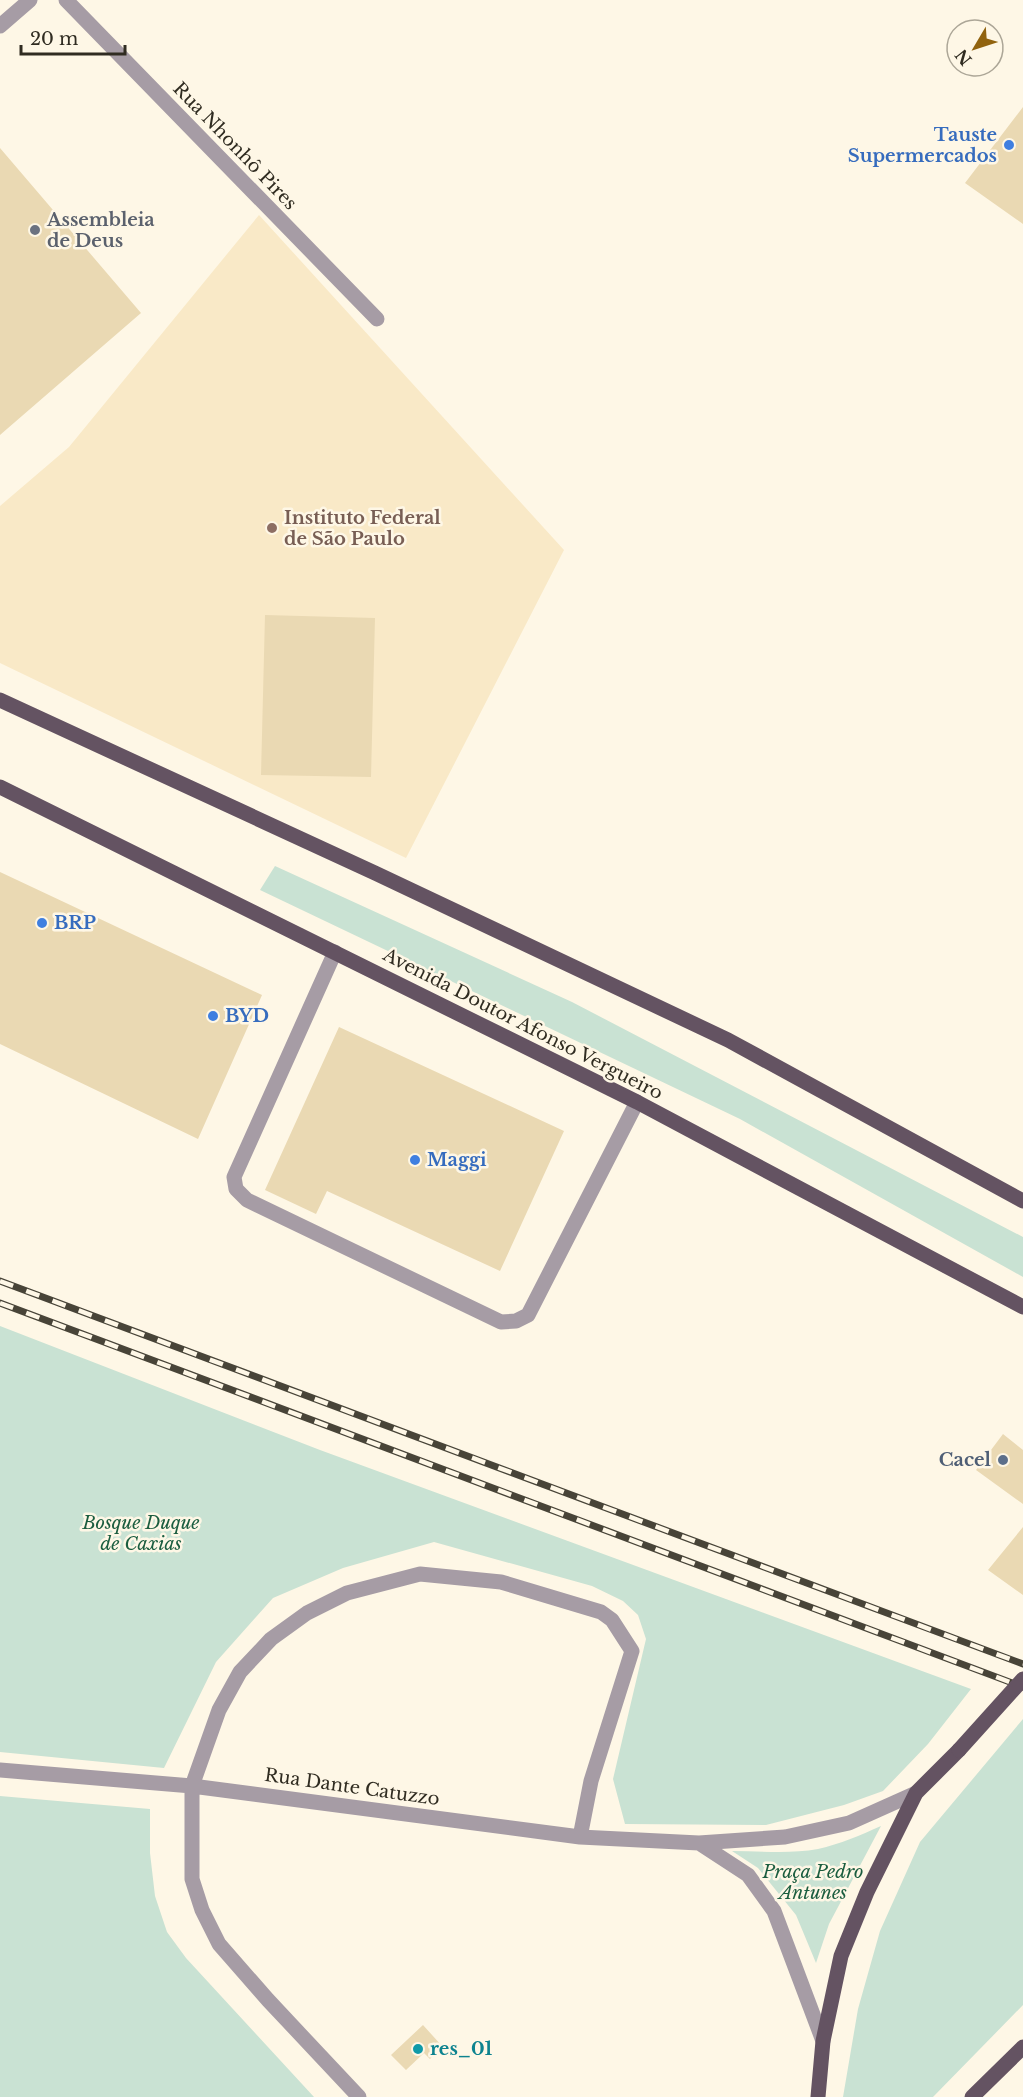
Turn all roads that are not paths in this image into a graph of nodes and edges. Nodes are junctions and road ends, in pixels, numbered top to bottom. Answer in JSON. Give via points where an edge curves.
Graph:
{"nodes":[{"id":1,"x":30,"y":0,"type":"edge"},
{"id":2,"x":66,"y":0,"type":"edge"},
{"id":3,"x":0,"y":26,"type":"edge"},
{"id":4,"x":377,"y":319,"type":"dead end"},
{"id":5,"x":0,"y":699,"type":"edge"},
{"id":6,"x":0,"y":787,"type":"edge"},
{"id":7,"x":335,"y":952,"type":"junction"},
{"id":8,"x":637,"y":1102,"type":"junction"},
{"id":9,"x":1023,"y":1201,"type":"edge"},
{"id":10,"x":1023,"y":1307,"type":"edge"},
{"id":11,"x":1023,"y":1679,"type":"edge"},
{"id":12,"x":0,"y":1770,"type":"edge"},
{"id":13,"x":192,"y":1786,"type":"junction"},
{"id":14,"x":916,"y":1793,"type":"junction"},
{"id":15,"x":580,"y":1837,"type":"junction"},
{"id":16,"x":699,"y":1843,"type":"junction"},
{"id":17,"x":823,"y":2041,"type":"junction"},
{"id":18,"x":1023,"y":2047,"type":"edge"},
{"id":19,"x":359,"y":2097,"type":"edge"},
{"id":20,"x":818,"y":2097,"type":"edge"},
{"id":21,"x":972,"y":2097,"type":"edge"}],
"edges":[{"from":1,"to":3,"type":"street"},
{"from":2,"to":4,"type":"street","name":"Rua Nhonhô Pires"},
{"from":5,"to":9,"type":"main road","via":[[728,1040]]},
{"from":6,"to":7,"type":"main road","name":"Avenida Doutor Afonso Vergueiro"},
{"from":7,"to":8,"type":"main road","name":"Avenida Doutor Afonso Vergueiro"},
{"from":7,"to":8,"type":"street","via":[[234,1177],[236,1189],[248,1200],[501,1322],[516,1321],[528,1315]]},
{"from":8,"to":10,"type":"main road","name":"Avenida Doutor Afonso Vergueiro"},
{"from":11,"to":14,"type":"main road","bridge":true},
{"from":12,"to":13,"type":"street","name":"Rua Dante Catuzzo"},
{"from":13,"to":15,"type":"street","name":"Rua Dante Catuzzo"},
{"from":13,"to":15,"type":"street","via":[[219,1710],[240,1672],[271,1640],[307,1613],[347,1593],[420,1574],[501,1582],[601,1612],[612,1620],[632,1652],[591,1781]]},
{"from":13,"to":19,"type":"street","via":[[192,1879],[219,1944]]},
{"from":14,"to":16,"type":"street","name":"Rua Dante Catuzzo","via":[[849,1823],[784,1837]]},
{"from":14,"to":17,"type":"main road","via":[[867,1892],[842,1956]]},
{"from":15,"to":16,"type":"street","name":"Rua Dante Catuzzo"},
{"from":16,"to":17,"type":"street","via":[[748,1875],[774,1911]]},
{"from":17,"to":20,"type":"main road"},
{"from":18,"to":21,"type":"main road"}]}
